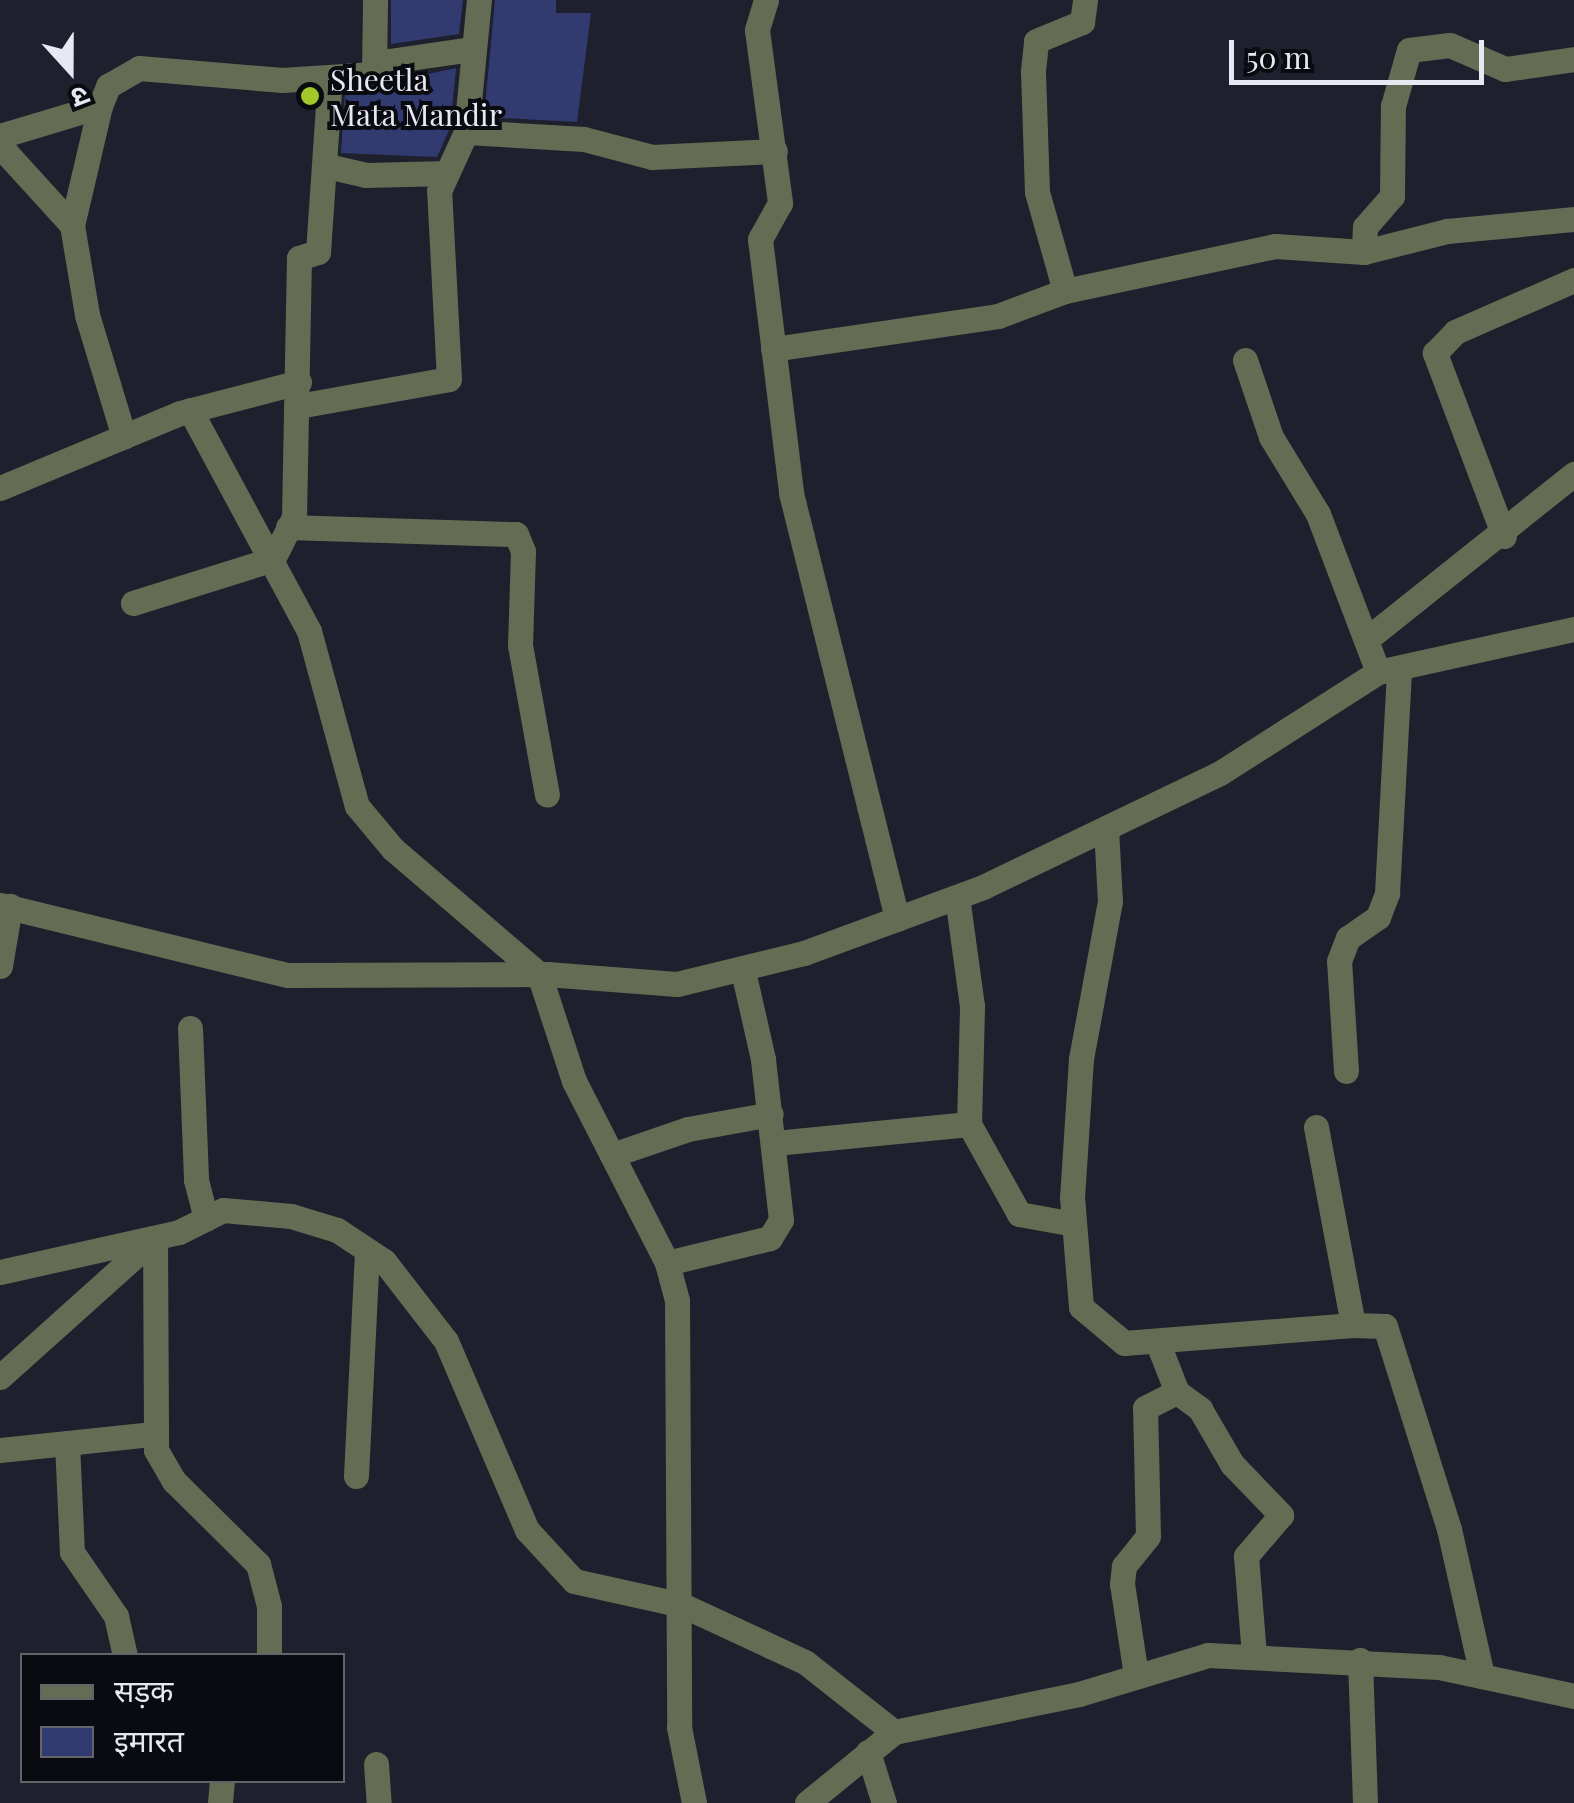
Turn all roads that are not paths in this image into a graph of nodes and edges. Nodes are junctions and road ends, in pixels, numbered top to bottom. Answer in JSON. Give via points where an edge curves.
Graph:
{"nodes":[{"id":1,"x":376,"y":0,"type":"edge"},
{"id":2,"x":478,"y":0,"type":"edge"},
{"id":3,"x":766,"y":0,"type":"edge"},
{"id":4,"x":1085,"y":0,"type":"edge"},
{"id":5,"x":471,"y":49,"type":"junction"},
{"id":6,"x":1574,"y":58,"type":"edge"},
{"id":7,"x":374,"y":74,"type":"junction"},
{"id":8,"x":330,"y":77,"type":"junction"},
{"id":9,"x":100,"y":106,"type":"junction"},
{"id":10,"x":466,"y":132,"type":"junction"},
{"id":11,"x":0,"y":136,"type":"edge"},
{"id":12,"x":0,"y":146,"type":"edge"},
{"id":13,"x":775,"y":151,"type":"junction"},
{"id":14,"x":327,"y":166,"type":"junction"},
{"id":15,"x":447,"y":173,"type":"junction"},
{"id":16,"x":1574,"y":219,"type":"edge"},
{"id":17,"x":72,"y":225,"type":"junction"},
{"id":18,"x":1364,"y":252,"type":"junction"},
{"id":19,"x":1574,"y":280,"type":"edge"},
{"id":20,"x":1065,"y":290,"type":"junction"},
{"id":21,"x":773,"y":349,"type":"junction"},
{"id":22,"x":1245,"y":360,"type":"dead end"},
{"id":23,"x":299,"y":394,"type":"junction"},
{"id":24,"x":190,"y":410,"type":"junction"},
{"id":25,"x":124,"y":437,"type":"junction"},
{"id":26,"x":1574,"y":474,"type":"edge"},
{"id":27,"x":0,"y":488,"type":"edge"},
{"id":28,"x":288,"y":528,"type":"junction"},
{"id":29,"x":1504,"y":536,"type":"junction"},
{"id":30,"x":272,"y":559,"type":"junction"},
{"id":31,"x":132,"y":603,"type":"dead end"},
{"id":32,"x":1574,"y":629,"type":"edge"},
{"id":33,"x":1367,"y":639,"type":"junction"},
{"id":34,"x":1388,"y":670,"type":"junction"},
{"id":35,"x":546,"y":795,"type":"dead end"},
{"id":36,"x":1106,"y":828,"type":"junction"},
{"id":37,"x":957,"y":897,"type":"junction"},
{"id":38,"x":3,"y":905,"type":"edge"},
{"id":39,"x":897,"y":919,"type":"junction"},
{"id":40,"x":0,"y":966,"type":"edge"},
{"id":41,"x":743,"y":971,"type":"junction"},
{"id":42,"x":539,"y":974,"type":"junction"},
{"id":43,"x":190,"y":1028,"type":"dead end"},
{"id":44,"x":1346,"y":1070,"type":"dead end"},
{"id":45,"x":771,"y":1114,"type":"junction"},
{"id":46,"x":969,"y":1124,"type":"junction"},
{"id":47,"x":1316,"y":1127,"type":"dead end"},
{"id":48,"x":775,"y":1143,"type":"junction"},
{"id":49,"x":612,"y":1156,"type":"junction"},
{"id":50,"x":206,"y":1219,"type":"junction"},
{"id":51,"x":1074,"y":1224,"type":"junction"},
{"id":52,"x":155,"y":1238,"type":"junction"},
{"id":53,"x":367,"y":1250,"type":"junction"},
{"id":54,"x":667,"y":1263,"type":"junction"},
{"id":55,"x":0,"y":1272,"type":"edge"},
{"id":56,"x":1352,"y":1325,"type":"junction"},
{"id":57,"x":1158,"y":1341,"type":"junction"},
{"id":58,"x":0,"y":1376,"type":"edge"},
{"id":59,"x":1176,"y":1392,"type":"junction"},
{"id":60,"x":153,"y":1434,"type":"junction"},
{"id":61,"x":67,"y":1443,"type":"junction"},
{"id":62,"x":0,"y":1450,"type":"edge"},
{"id":63,"x":356,"y":1476,"type":"dead end"},
{"id":64,"x":682,"y":1605,"type":"junction"},
{"id":65,"x":124,"y":1653,"type":"edge"},
{"id":66,"x":269,"y":1653,"type":"edge"},
{"id":67,"x":1254,"y":1655,"type":"junction"},
{"id":68,"x":1360,"y":1660,"type":"junction"},
{"id":69,"x":1136,"y":1675,"type":"junction"},
{"id":70,"x":1482,"y":1676,"type":"junction"},
{"id":71,"x":1574,"y":1696,"type":"edge"},
{"id":72,"x":894,"y":1732,"type":"junction"},
{"id":73,"x":868,"y":1752,"type":"junction"},
{"id":74,"x":376,"y":1764,"type":"dead end"},
{"id":75,"x":379,"y":1803,"type":"edge"},
{"id":76,"x":694,"y":1803,"type":"edge"},
{"id":77,"x":807,"y":1803,"type":"edge"},
{"id":78,"x":884,"y":1803,"type":"edge"},
{"id":79,"x":1365,"y":1803,"type":"edge"}],
"edges":[{"from":1,"to":7,"type":"street"},
{"from":2,"to":5,"type":"street"},
{"from":3,"to":13,"type":"street","via":[[758,30]]},
{"from":4,"to":20,"type":"street","via":[[1082,22],[1036,41],[1033,71],[1036,192]]},
{"from":5,"to":7,"type":"street","via":[[389,62]]},
{"from":5,"to":10,"type":"street"},
{"from":6,"to":18,"type":"street","via":[[1505,69],[1450,46],[1408,50],[1393,106],[1392,196],[1365,227]]},
{"from":7,"to":8,"type":"street"},
{"from":8,"to":9,"type":"street","via":[[140,68],[108,86]]},
{"from":8,"to":14,"type":"street"},
{"from":9,"to":11,"type":"street"},
{"from":9,"to":17,"type":"street"},
{"from":10,"to":13,"type":"street","via":[[584,139],[652,157]]},
{"from":10,"to":15,"type":"street"},
{"from":12,"to":17,"type":"street"},
{"from":13,"to":21,"type":"street","via":[[780,202],[760,239]]},
{"from":14,"to":15,"type":"street","via":[[365,174]]},
{"from":14,"to":23,"type":"street","via":[[318,252],[299,258]]},
{"from":15,"to":23,"type":"street","via":[[440,248],[449,379]]},
{"from":16,"to":18,"type":"street","via":[[1447,231]]},
{"from":17,"to":25,"type":"street","via":[[88,315]]},
{"from":18,"to":20,"type":"street","via":[[1275,246]]},
{"from":19,"to":29,"type":"street","via":[[1455,332],[1435,353]]},
{"from":20,"to":21,"type":"street","via":[[998,316]]},
{"from":21,"to":39,"type":"street","via":[[792,493]]},
{"from":22,"to":33,"type":"street","via":[[1271,437],[1318,514]]},
{"from":23,"to":24,"type":"street"},
{"from":23,"to":28,"type":"street"},
{"from":24,"to":25,"type":"street"},
{"from":24,"to":30,"type":"street"},
{"from":25,"to":27,"type":"street"},
{"from":26,"to":29,"type":"street"},
{"from":28,"to":30,"type":"street"},
{"from":28,"to":35,"type":"street","via":[[516,534],[523,551],[520,645]]},
{"from":29,"to":33,"type":"street"},
{"from":30,"to":31,"type":"street"},
{"from":30,"to":42,"type":"street","via":[[309,631],[357,806],[393,849]]},
{"from":32,"to":34,"type":"street"},
{"from":33,"to":34,"type":"street"},
{"from":34,"to":36,"type":"street","via":[[1220,772]]},
{"from":34,"to":44,"type":"street","via":[[1388,893],[1378,917],[1348,938],[1339,961]]},
{"from":36,"to":37,"type":"street"},
{"from":36,"to":51,"type":"street","via":[[1110,902],[1081,1058]]},
{"from":37,"to":39,"type":"street"},
{"from":37,"to":46,"type":"street","via":[[972,1006]]},
{"from":38,"to":40,"type":"street"},
{"from":38,"to":42,"type":"street","via":[[288,975]]},
{"from":39,"to":41,"type":"street"},
{"from":41,"to":42,"type":"street","via":[[644,985]]},
{"from":41,"to":45,"type":"street"},
{"from":42,"to":49,"type":"street","via":[[574,1082]]},
{"from":43,"to":50,"type":"street","via":[[196,1180]]},
{"from":45,"to":48,"type":"street"},
{"from":45,"to":49,"type":"street","via":[[688,1129]]},
{"from":46,"to":48,"type":"street"},
{"from":46,"to":51,"type":"street","via":[[1019,1214]]},
{"from":47,"to":56,"type":"street"},
{"from":48,"to":54,"type":"street","via":[[776,1233]]},
{"from":49,"to":54,"type":"street"},
{"from":50,"to":52,"type":"street"},
{"from":50,"to":53,"type":"street","via":[[222,1210],[291,1216]]},
{"from":51,"to":57,"type":"street","via":[[1080,1307],[1124,1343]]},
{"from":52,"to":55,"type":"street"},
{"from":52,"to":58,"type":"street"},
{"from":52,"to":60,"type":"street"},
{"from":53,"to":63,"type":"street"},
{"from":53,"to":64,"type":"street","via":[[446,1341],[539,1542],[574,1581]]},
{"from":54,"to":64,"type":"street","via":[[678,1301]]},
{"from":56,"to":57,"type":"street"},
{"from":56,"to":70,"type":"street","via":[[1385,1326],[1449,1529]]},
{"from":57,"to":59,"type":"street"},
{"from":59,"to":67,"type":"street","via":[[1200,1409],[1232,1464],[1281,1516],[1246,1556]]},
{"from":59,"to":69,"type":"street","via":[[1146,1408],[1148,1536],[1124,1566],[1122,1584]]},
{"from":60,"to":61,"type":"street"},
{"from":60,"to":66,"type":"street","via":[[162,1468],[258,1564],[269,1606]]},
{"from":61,"to":62,"type":"street"},
{"from":61,"to":65,"type":"street","via":[[72,1552],[116,1616]]},
{"from":64,"to":72,"type":"street","via":[[805,1662]]},
{"from":64,"to":76,"type":"street","via":[[679,1727]]},
{"from":67,"to":68,"type":"street"},
{"from":67,"to":69,"type":"street","via":[[1208,1655]]},
{"from":68,"to":70,"type":"street"},
{"from":68,"to":79,"type":"street"},
{"from":69,"to":72,"type":"street","via":[[988,1716]]},
{"from":70,"to":71,"type":"street"},
{"from":72,"to":73,"type":"street"},
{"from":73,"to":77,"type":"street"},
{"from":73,"to":78,"type":"street"},
{"from":74,"to":75,"type":"street"}]}
